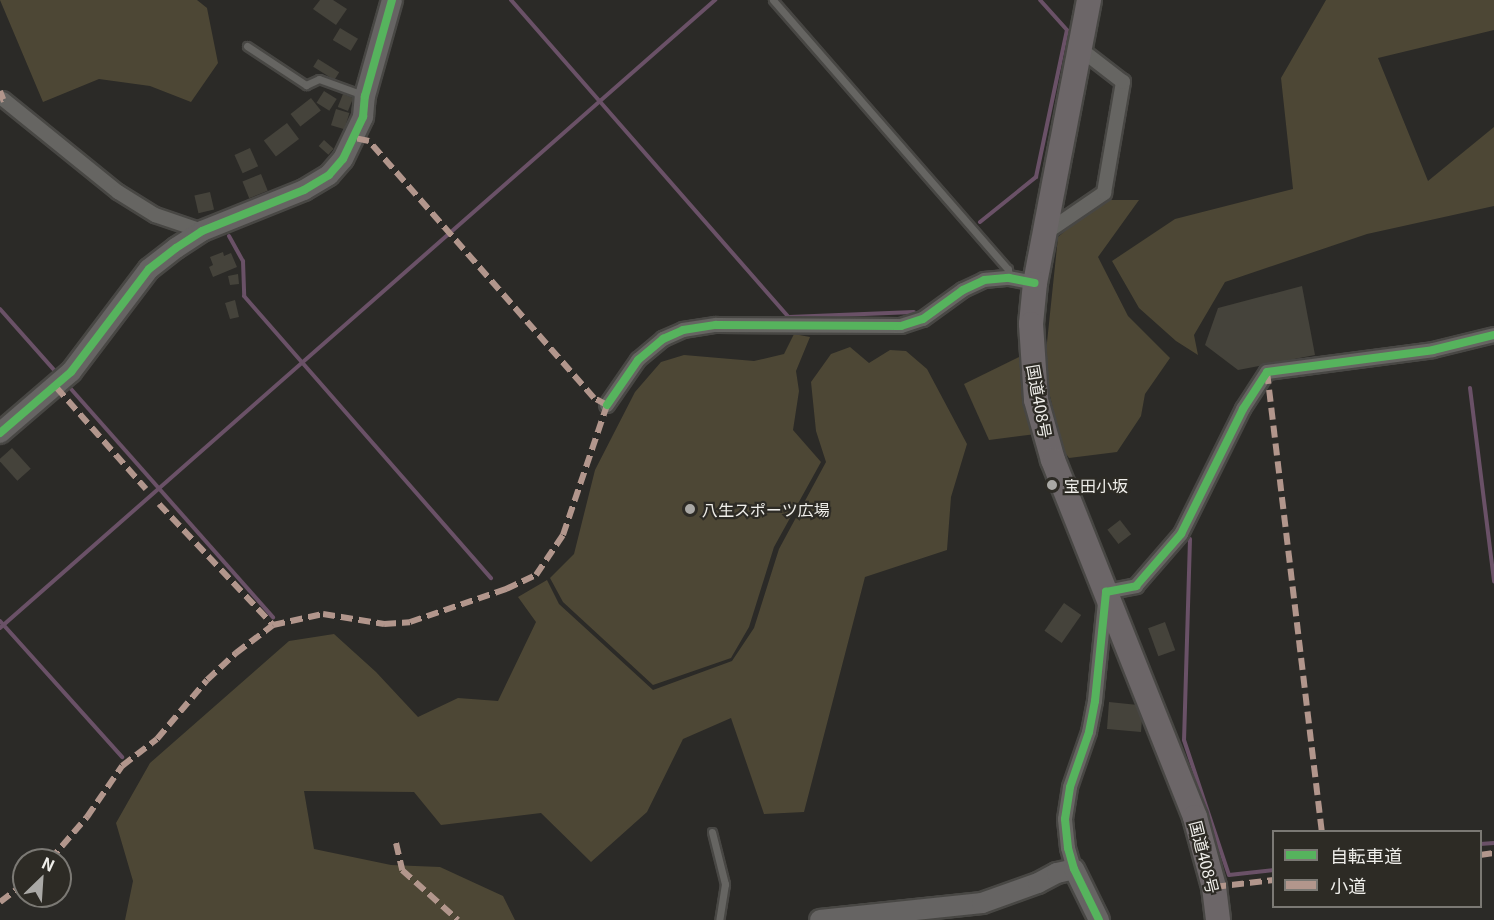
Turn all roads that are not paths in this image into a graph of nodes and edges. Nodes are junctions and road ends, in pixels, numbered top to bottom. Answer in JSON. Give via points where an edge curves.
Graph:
{"nodes":[{"id":1,"x":392,"y":0,"type":"edge"},
{"id":2,"x":773,"y":0,"type":"edge"},
{"id":3,"x":1089,"y":0,"type":"edge"},
{"id":4,"x":247,"y":46,"type":"dead end"},
{"id":5,"x":1079,"y":48,"type":"junction"},
{"id":6,"x":365,"y":96,"type":"junction"},
{"id":7,"x":3,"y":99,"type":"dead end"},
{"id":8,"x":202,"y":231,"type":"junction"},
{"id":9,"x":1044,"y":234,"type":"junction"},
{"id":10,"x":1009,"y":278,"type":"junction"},
{"id":11,"x":1035,"y":283,"type":"junction"},
{"id":12,"x":1494,"y":335,"type":"edge"},
{"id":13,"x":607,"y":405,"type":"dead end"},
{"id":14,"x":0,"y":433,"type":"edge"},
{"id":15,"x":1106,"y":592,"type":"junction"},
{"id":16,"x":712,"y":832,"type":"dead end"},
{"id":17,"x":1074,"y":870,"type":"junction"},
{"id":18,"x":945,"y":914,"type":"edge"},
{"id":19,"x":719,"y":920,"type":"edge"},
{"id":20,"x":820,"y":920,"type":"edge"},
{"id":21,"x":1099,"y":920,"type":"edge"},
{"id":22,"x":1218,"y":920,"type":"edge"}],
"edges":[{"from":1,"to":6,"type":"street"},
{"from":2,"to":10,"type":"lane","via":[[1008,269]]},
{"from":3,"to":5,"type":"highway","name":"国道408号"},
{"from":4,"to":6,"type":"lane","via":[[306,85],[319,79]]},
{"from":5,"to":9,"type":"highway","name":"国道408号"},
{"from":5,"to":9,"type":"street","via":[[1123,82],[1104,193]]},
{"from":6,"to":8,"type":"street","via":[[363,117],[354,138],[329,175],[304,190]]},
{"from":7,"to":8,"type":"street","via":[[118,192],[155,215]]},
{"from":8,"to":14,"type":"street","via":[[149,269],[71,372]]},
{"from":9,"to":11,"type":"highway","name":"国道408号"},
{"from":10,"to":11,"type":"street"},
{"from":10,"to":13,"type":"street","via":[[984,280],[923,319],[900,326],[716,325],[683,330],[644,354]]},
{"from":11,"to":15,"type":"highway","name":"国道408号","via":[[1032,361],[1042,427]]},
{"from":12,"to":15,"type":"street","via":[[1433,350],[1267,372],[1243,409],[1181,534],[1136,586]]},
{"from":15,"to":17,"type":"street","via":[[1095,701],[1070,787],[1065,819]]},
{"from":15,"to":22,"type":"highway","name":"国道408号","via":[[1195,817],[1214,887]]},
{"from":16,"to":19,"type":"lane","via":[[725,884]]},
{"from":17,"to":18,"type":"street"},
{"from":17,"to":21,"type":"street"},
{"from":18,"to":20,"type":"street"}]}
